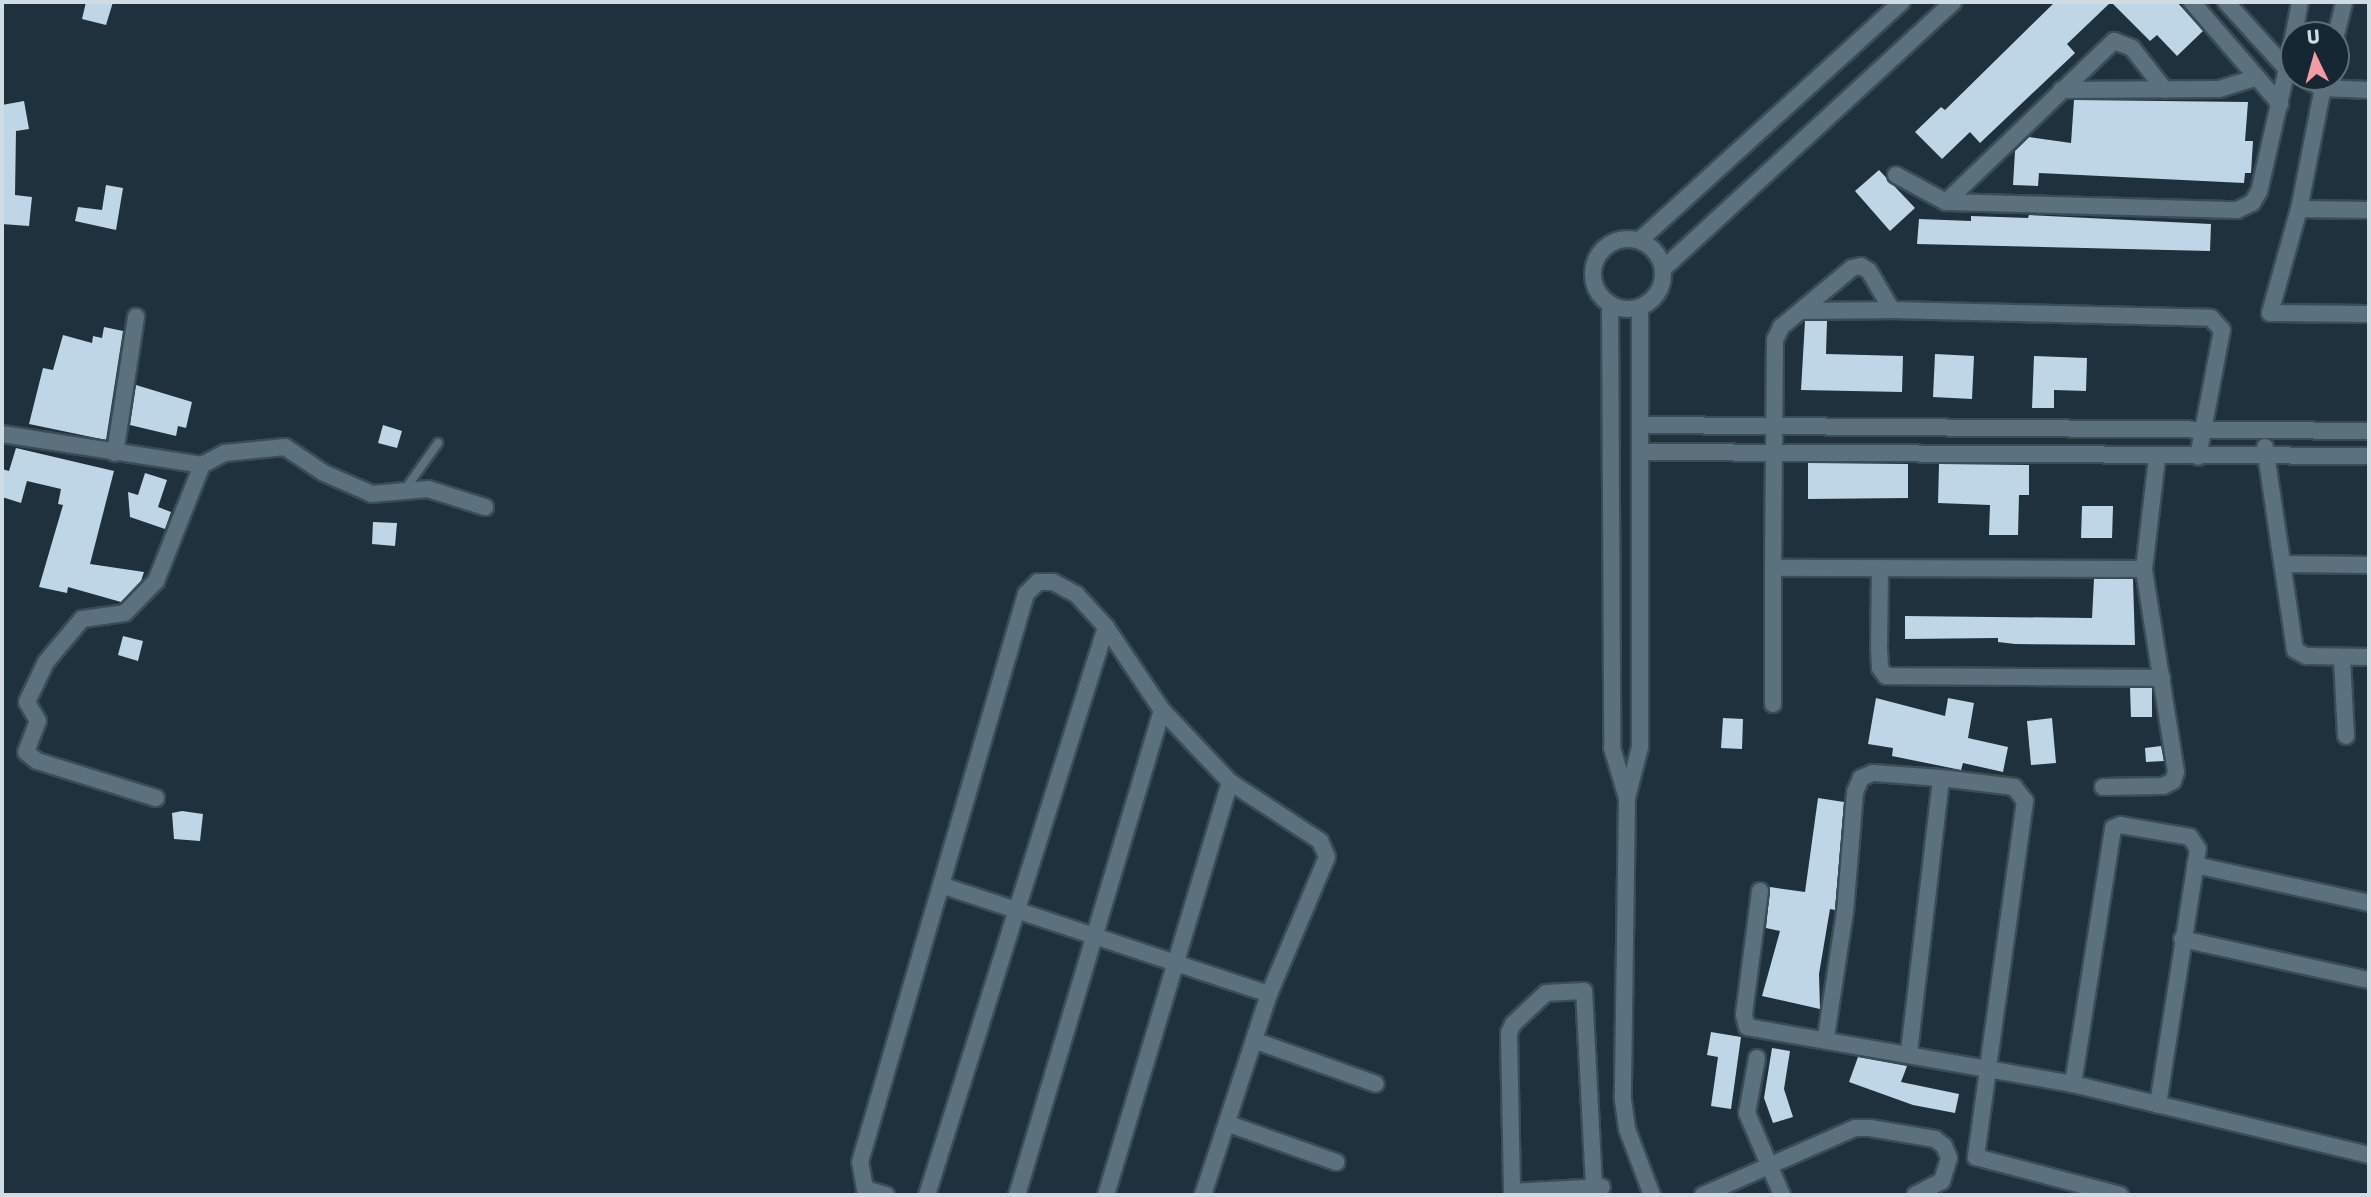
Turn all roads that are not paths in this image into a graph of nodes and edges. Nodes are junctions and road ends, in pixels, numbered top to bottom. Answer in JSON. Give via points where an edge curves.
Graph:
{"nodes":[{"id":1,"x":1902,"y":2,"type":"edge"},
{"id":2,"x":1953,"y":2,"type":"edge"},
{"id":3,"x":2192,"y":2,"type":"edge"},
{"id":4,"x":2226,"y":2,"type":"edge"},
{"id":5,"x":2300,"y":2,"type":"edge"},
{"id":6,"x":2344,"y":2,"type":"edge"},
{"id":7,"x":2297,"y":21,"type":"edge"},
{"id":8,"x":2339,"y":21,"type":"edge"},
{"id":9,"x":2250,"y":29,"type":"junction"},
{"id":10,"x":2230,"y":46,"type":"junction"},
{"id":11,"x":2280,"y":60,"type":"edge"},
{"id":12,"x":2255,"y":78,"type":"junction"},
{"id":13,"x":2350,"y":87,"type":"edge"},
{"id":14,"x":2061,"y":90,"type":"junction"},
{"id":15,"x":2165,"y":90,"type":"junction"},
{"id":16,"x":2369,"y":90,"type":"edge"},
{"id":17,"x":2284,"y":91,"type":"edge"},
{"id":18,"x":2322,"y":91,"type":"edge"},
{"id":19,"x":2280,"y":104,"type":"junction"},
{"id":20,"x":1896,"y":175,"type":"dead end"},
{"id":21,"x":1946,"y":202,"type":"junction"},
{"id":22,"x":2299,"y":209,"type":"junction"},
{"id":23,"x":2369,"y":210,"type":"edge"},
{"id":24,"x":1640,"y":240,"type":"junction"},
{"id":25,"x":1664,"y":268,"type":"junction"},
{"id":26,"x":1610,"y":304,"type":"junction"},
{"id":27,"x":1640,"y":307,"type":"junction"},
{"id":28,"x":1892,"y":310,"type":"junction"},
{"id":29,"x":1802,"y":311,"type":"junction"},
{"id":30,"x":2369,"y":314,"type":"edge"},
{"id":31,"x":136,"y":317,"type":"dead end"},
{"id":32,"x":1773,"y":423,"type":"junction"},
{"id":33,"x":1642,"y":425,"type":"junction"},
{"id":34,"x":2200,"y":431,"type":"junction"},
{"id":35,"x":2265,"y":431,"type":"junction"},
{"id":36,"x":2369,"y":431,"type":"edge"},
{"id":37,"x":2,"y":434,"type":"edge"},
{"id":38,"x":438,"y":443,"type":"dead end"},
{"id":39,"x":1642,"y":452,"type":"junction"},
{"id":40,"x":1772,"y":452,"type":"junction"},
{"id":41,"x":115,"y":453,"type":"junction"},
{"id":42,"x":2265,"y":456,"type":"junction"},
{"id":43,"x":2369,"y":456,"type":"edge"},
{"id":44,"x":2198,"y":457,"type":"junction"},
{"id":45,"x":2157,"y":458,"type":"junction"},
{"id":46,"x":202,"y":465,"type":"junction"},
{"id":47,"x":404,"y":491,"type":"junction"},
{"id":48,"x":485,"y":507,"type":"dead end"},
{"id":49,"x":2285,"y":564,"type":"junction"},
{"id":50,"x":2369,"y":565,"type":"edge"},
{"id":51,"x":1773,"y":568,"type":"junction"},
{"id":52,"x":1880,"y":568,"type":"junction"},
{"id":53,"x":2144,"y":569,"type":"junction"},
{"id":54,"x":1106,"y":627,"type":"junction"},
{"id":55,"x":2369,"y":657,"type":"edge"},
{"id":56,"x":2342,"y":658,"type":"junction"},
{"id":57,"x":2161,"y":678,"type":"junction"},
{"id":58,"x":1773,"y":704,"type":"dead end"},
{"id":59,"x":1162,"y":710,"type":"junction"},
{"id":60,"x":2346,"y":736,"type":"dead end"},
{"id":61,"x":1941,"y":778,"type":"junction"},
{"id":62,"x":1230,"y":782,"type":"junction"},
{"id":63,"x":2103,"y":787,"type":"dead end"},
{"id":64,"x":156,"y":798,"type":"dead end"},
{"id":65,"x":1626,"y":798,"type":"junction"},
{"id":66,"x":2195,"y":865,"type":"junction"},
{"id":67,"x":941,"y":885,"type":"junction"},
{"id":68,"x":1760,"y":891,"type":"dead end"},
{"id":69,"x":2369,"y":903,"type":"edge"},
{"id":70,"x":1014,"y":909,"type":"junction"},
{"id":71,"x":1097,"y":937,"type":"junction"},
{"id":72,"x":2182,"y":939,"type":"junction"},
{"id":73,"x":1178,"y":963,"type":"junction"},
{"id":74,"x":2369,"y":980,"type":"edge"},
{"id":75,"x":1269,"y":993,"type":"junction"},
{"id":76,"x":1826,"y":1037,"type":"junction"},
{"id":77,"x":1256,"y":1041,"type":"junction"},
{"id":78,"x":1909,"y":1052,"type":"junction"},
{"id":79,"x":1757,"y":1058,"type":"dead end"},
{"id":80,"x":1988,"y":1069,"type":"junction"},
{"id":81,"x":1376,"y":1084,"type":"dead end"},
{"id":82,"x":2073,"y":1084,"type":"junction"},
{"id":83,"x":2158,"y":1105,"type":"junction"},
{"id":84,"x":1229,"y":1124,"type":"junction"},
{"id":85,"x":2369,"y":1155,"type":"edge"},
{"id":86,"x":1336,"y":1162,"type":"dead end"},
{"id":87,"x":1769,"y":1167,"type":"junction"},
{"id":88,"x":1512,"y":1194,"type":"edge"},
{"id":89,"x":886,"y":1195,"type":"edge"},
{"id":90,"x":927,"y":1195,"type":"edge"},
{"id":91,"x":1017,"y":1195,"type":"edge"},
{"id":92,"x":1106,"y":1195,"type":"edge"},
{"id":93,"x":1203,"y":1195,"type":"edge"},
{"id":94,"x":1652,"y":1195,"type":"edge"},
{"id":95,"x":1703,"y":1195,"type":"edge"},
{"id":96,"x":1782,"y":1195,"type":"edge"},
{"id":97,"x":1915,"y":1195,"type":"edge"},
{"id":98,"x":2120,"y":1195,"type":"edge"}],
"edges":[{"from":1,"to":24,"type":"street"},
{"from":2,"to":25,"type":"street"},
{"from":3,"to":10,"type":"street"},
{"from":4,"to":9,"type":"street"},
{"from":5,"to":7,"type":"street"},
{"from":6,"to":8,"type":"street"},
{"from":9,"to":10,"type":"street"},
{"from":9,"to":11,"type":"street"},
{"from":10,"to":12,"type":"street"},
{"from":12,"to":15,"type":"street","via":[[2219,89]]},
{"from":12,"to":19,"type":"street"},
{"from":13,"to":16,"type":"street"},
{"from":14,"to":15,"type":"street"},
{"from":14,"to":15,"type":"street","via":[[2114,41],[2132,48]]},
{"from":14,"to":21,"type":"street"},
{"from":17,"to":19,"type":"street"},
{"from":18,"to":22,"type":"street"},
{"from":19,"to":21,"type":"street","via":[[2259,192],[2252,203],[2237,209]]},
{"from":20,"to":21,"type":"street"},
{"from":22,"to":23,"type":"street"},
{"from":22,"to":30,"type":"street","via":[[2270,313]]},
{"from":24,"to":25,"type":"street","via":[[1656,251]]},
{"from":24,"to":26,"type":"street","via":[[1614,241],[1595,261],[1596,289]]},
{"from":25,"to":27,"type":"street","via":[[1656,296]]},
{"from":26,"to":27,"type":"street"},
{"from":26,"to":65,"type":"street","via":[[1612,748]]},
{"from":27,"to":33,"type":"street"},
{"from":28,"to":29,"type":"street"},
{"from":28,"to":29,"type":"street","via":[[1869,271],[1861,266],[1852,268]]},
{"from":28,"to":34,"type":"street","via":[[2211,317],[2222,330]]},
{"from":29,"to":32,"type":"street","via":[[1781,327],[1775,340]]},
{"from":31,"to":41,"type":"street"},
{"from":32,"to":33,"type":"street"},
{"from":32,"to":34,"type":"street"},
{"from":32,"to":40,"type":"street"},
{"from":33,"to":39,"type":"street"},
{"from":34,"to":35,"type":"street"},
{"from":34,"to":44,"type":"street"},
{"from":35,"to":36,"type":"street"},
{"from":35,"to":42,"type":"street"},
{"from":37,"to":41,"type":"street"},
{"from":38,"to":47,"type":"lane"},
{"from":39,"to":40,"type":"street"},
{"from":39,"to":65,"type":"street","via":[[1640,747]]},
{"from":40,"to":45,"type":"street"},
{"from":40,"to":51,"type":"street"},
{"from":41,"to":46,"type":"street"},
{"from":42,"to":43,"type":"street"},
{"from":42,"to":44,"type":"street"},
{"from":42,"to":49,"type":"street"},
{"from":44,"to":45,"type":"street"},
{"from":45,"to":53,"type":"street"},
{"from":46,"to":47,"type":"street","via":[[225,453],[285,447],[352,487],[372,494]]},
{"from":46,"to":64,"type":"street","via":[[156,581],[125,613],[82,619],[46,662],[27,702],[38,721],[26,752],[37,761]]},
{"from":47,"to":48,"type":"street","via":[[428,489]]},
{"from":49,"to":50,"type":"street"},
{"from":49,"to":56,"type":"street","via":[[2298,655]]},
{"from":51,"to":52,"type":"street"},
{"from":51,"to":58,"type":"street"},
{"from":52,"to":53,"type":"street"},
{"from":52,"to":57,"type":"street","via":[[1880,668],[1886,676]]},
{"from":53,"to":57,"type":"street"},
{"from":54,"to":59,"type":"street"},
{"from":54,"to":67,"type":"street","via":[[1077,595],[1053,582],[1038,582],[1026,594]]},
{"from":54,"to":70,"type":"street"},
{"from":55,"to":56,"type":"street"},
{"from":56,"to":60,"type":"street"},
{"from":57,"to":63,"type":"street","via":[[2175,759],[2173,781],[2163,786]]},
{"from":59,"to":62,"type":"street"},
{"from":59,"to":71,"type":"street"},
{"from":61,"to":76,"type":"street","via":[[1873,773],[1861,778],[1855,792],[1845,912]]},
{"from":61,"to":78,"type":"street"},
{"from":61,"to":80,"type":"street","via":[[2014,787],[2025,796]]},
{"from":62,"to":73,"type":"street"},
{"from":62,"to":75,"type":"street","via":[[1320,841],[1326,857]]},
{"from":65,"to":94,"type":"street","via":[[1623,1100],[1627,1129]]},
{"from":66,"to":69,"type":"street"},
{"from":66,"to":72,"type":"street"},
{"from":66,"to":82,"type":"street","via":[[2198,849],[2190,837],[2120,825],[2113,828]]},
{"from":67,"to":70,"type":"street"},
{"from":67,"to":89,"type":"street","via":[[860,1162],[865,1189]]},
{"from":68,"to":76,"type":"street","via":[[1744,1015],[1747,1027]]},
{"from":70,"to":71,"type":"street"},
{"from":70,"to":90,"type":"street"},
{"from":71,"to":73,"type":"street"},
{"from":71,"to":91,"type":"street"},
{"from":72,"to":74,"type":"street"},
{"from":72,"to":83,"type":"street"},
{"from":73,"to":75,"type":"street"},
{"from":73,"to":92,"type":"street"},
{"from":75,"to":77,"type":"street"},
{"from":76,"to":78,"type":"street"},
{"from":77,"to":81,"type":"street"},
{"from":77,"to":84,"type":"street"},
{"from":78,"to":80,"type":"street"},
{"from":79,"to":87,"type":"street","via":[[1747,1113]]},
{"from":80,"to":82,"type":"street"},
{"from":80,"to":98,"type":"street","via":[[1976,1157]]},
{"from":82,"to":83,"type":"street"},
{"from":83,"to":85,"type":"street"},
{"from":84,"to":86,"type":"street"},
{"from":84,"to":93,"type":"street"},
{"from":87,"to":95,"type":"street"},
{"from":87,"to":96,"type":"street"},
{"from":87,"to":97,"type":"street","via":[[1855,1128],[1935,1139],[1949,1158],[1947,1170],[1942,1181]]},
{"from":88,"to":88,"type":"street","via":[[1511,1027],[1542,995],[1582,989],[1598,1187]]}]}
